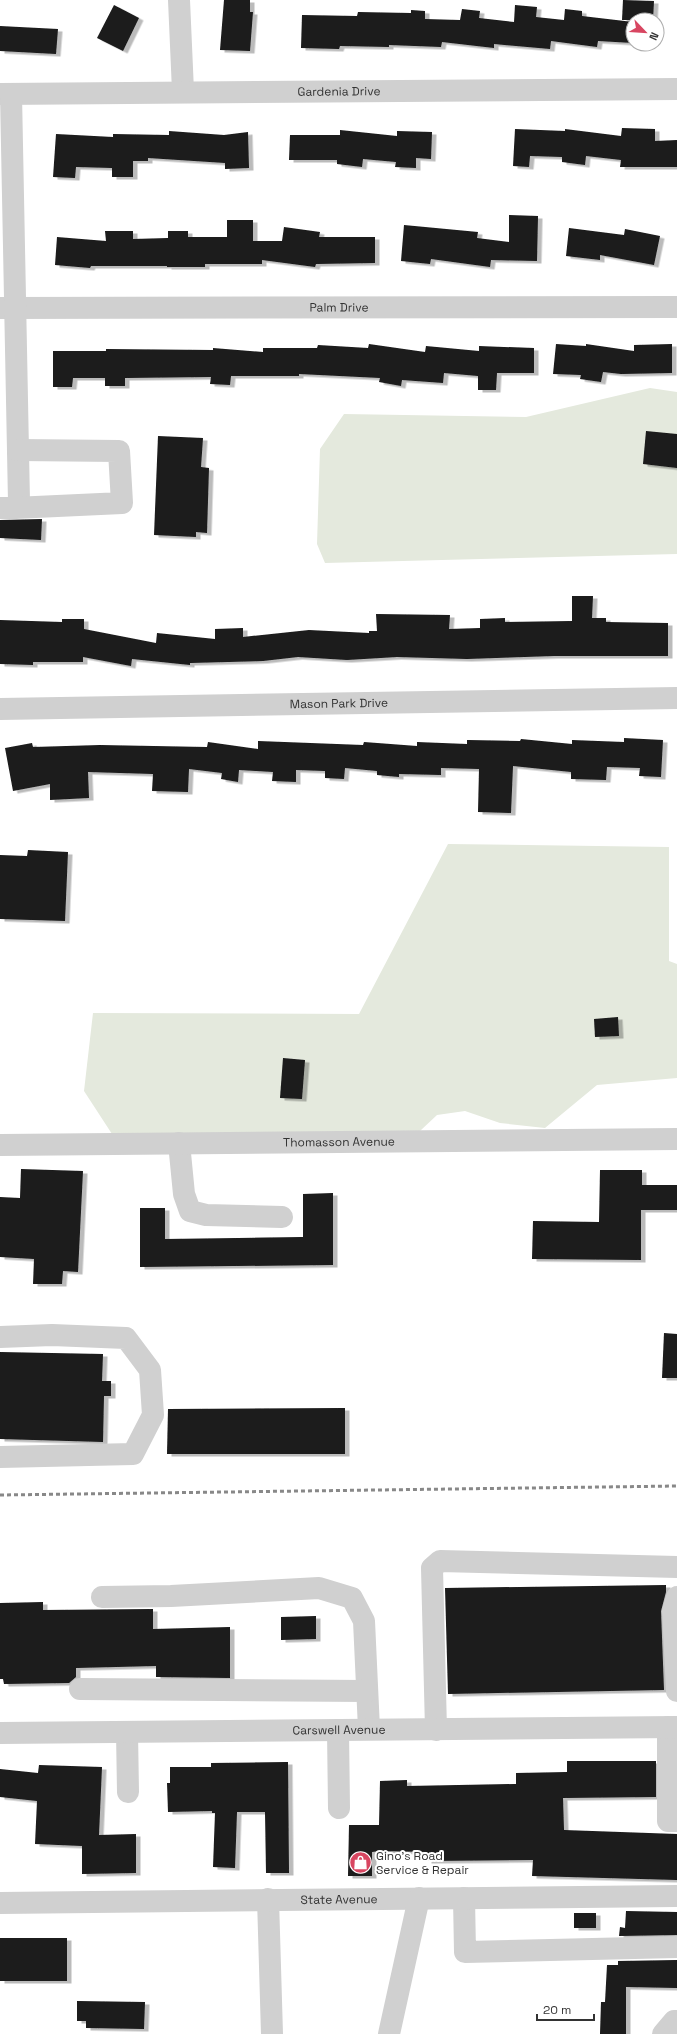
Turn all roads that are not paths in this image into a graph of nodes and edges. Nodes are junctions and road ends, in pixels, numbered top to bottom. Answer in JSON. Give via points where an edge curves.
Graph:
{"nodes":[{"id":1,"x":179,"y":0,"type":"edge"},
{"id":2,"x":677,"y":88,"type":"edge"},
{"id":3,"x":183,"y":91,"type":"junction"},
{"id":4,"x":6,"y":94,"type":"edge"},
{"id":5,"x":677,"y":307,"type":"edge"},
{"id":6,"x":8,"y":308,"type":"edge"},
{"id":7,"x":18,"y":450,"type":"junction"},
{"id":8,"x":7,"y":508,"type":"edge"},
{"id":9,"x":677,"y":698,"type":"edge"},
{"id":10,"x":0,"y":709,"type":"edge"},
{"id":11,"x":677,"y":1139,"type":"edge"},
{"id":12,"x":179,"y":1143,"type":"junction"},
{"id":13,"x":0,"y":1145,"type":"edge"},
{"id":14,"x":282,"y":1217,"type":"dead end"},
{"id":15,"x":0,"y":1337,"type":"edge"},
{"id":16,"x":0,"y":1457,"type":"edge"},
{"id":17,"x":677,"y":1567,"type":"edge"},
{"id":18,"x":677,"y":1597,"type":"edge"},
{"id":19,"x":102,"y":1598,"type":"dead end"},
{"id":20,"x":80,"y":1689,"type":"dead end"},
{"id":21,"x":367,"y":1691,"type":"junction"},
{"id":22,"x":677,"y":1691,"type":"edge"},
{"id":23,"x":673,"y":1727,"type":"edge"},
{"id":24,"x":338,"y":1730,"type":"junction"},
{"id":25,"x":369,"y":1730,"type":"junction"},
{"id":26,"x":436,"y":1730,"type":"junction"},
{"id":27,"x":127,"y":1732,"type":"junction"},
{"id":28,"x":0,"y":1733,"type":"edge"},
{"id":29,"x":128,"y":1792,"type":"dead end"},
{"id":30,"x":339,"y":1808,"type":"dead end"},
{"id":31,"x":677,"y":1821,"type":"edge"},
{"id":32,"x":677,"y":1896,"type":"edge"},
{"id":33,"x":419,"y":1898,"type":"junction"},
{"id":34,"x":464,"y":1898,"type":"junction"},
{"id":35,"x":268,"y":1899,"type":"junction"},
{"id":36,"x":0,"y":1903,"type":"edge"},
{"id":37,"x":677,"y":1947,"type":"edge"},
{"id":38,"x":677,"y":2021,"type":"edge"},
{"id":39,"x":272,"y":2034,"type":"edge"},
{"id":40,"x":389,"y":2034,"type":"edge"},
{"id":41,"x":663,"y":2034,"type":"edge"}],
"edges":[{"from":1,"to":3,"type":"street"},
{"from":2,"to":3,"type":"street","name":"Gardenia Drive"},
{"from":3,"to":4,"type":"street","name":"Gardenia Drive"},
{"from":4,"to":6,"type":"street"},
{"from":5,"to":6,"type":"street","name":"Palm Drive"},
{"from":6,"to":7,"type":"street"},
{"from":7,"to":8,"type":"street","via":[[19,502]]},
{"from":7,"to":8,"type":"street","via":[[119,452],[122,503]]},
{"from":9,"to":10,"type":"street","name":"Mason Park Drive"},
{"from":11,"to":12,"type":"street","name":"Thomasson Avenue"},
{"from":12,"to":13,"type":"street","name":"Thomasson Avenue"},
{"from":12,"to":14,"type":"street","via":[[184,1194],[190,1211],[206,1215]]},
{"from":15,"to":16,"type":"street","via":[[52,1335],[126,1338],[150,1370],[153,1415],[133,1454]]},
{"from":17,"to":26,"type":"street","via":[[440,1561],[432,1568]]},
{"from":18,"to":22,"type":"street","via":[[673,1611]]},
{"from":19,"to":21,"type":"street","via":[[319,1588],[352,1598],[364,1621]]},
{"from":20,"to":21,"type":"street"},
{"from":21,"to":25,"type":"street"},
{"from":23,"to":26,"type":"street","name":"Carswell Avenue"},
{"from":23,"to":31,"type":"street","via":[[668,1821]]},
{"from":24,"to":25,"type":"street","name":"Carswell Avenue"},
{"from":24,"to":27,"type":"street","name":"Carswell Avenue"},
{"from":24,"to":30,"type":"street"},
{"from":25,"to":26,"type":"street","name":"Carswell Avenue"},
{"from":27,"to":28,"type":"street","name":"Carswell Avenue"},
{"from":27,"to":29,"type":"street"},
{"from":32,"to":34,"type":"street","name":"State Avenue"},
{"from":33,"to":34,"type":"street","name":"State Avenue"},
{"from":33,"to":35,"type":"street","name":"State Avenue"},
{"from":33,"to":40,"type":"street"},
{"from":34,"to":37,"type":"street","via":[[465,1952]]},
{"from":35,"to":36,"type":"street","name":"State Avenue"},
{"from":35,"to":39,"type":"street"},
{"from":38,"to":41,"type":"street","via":[[674,2021]]}]}
